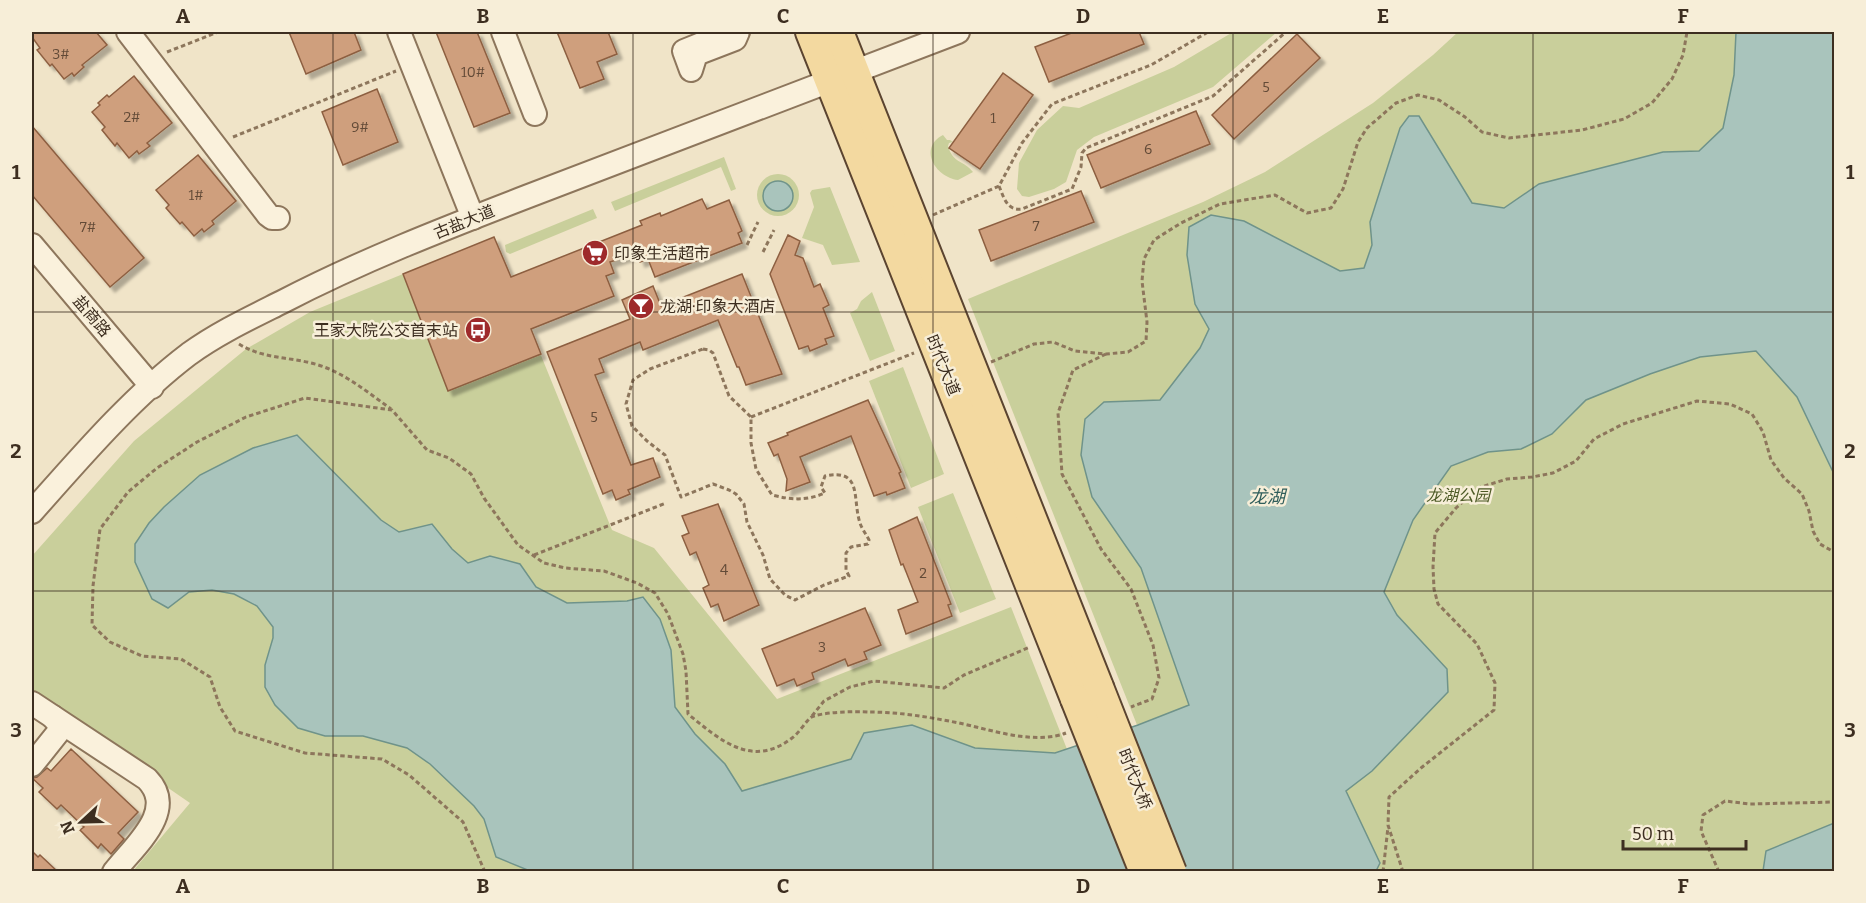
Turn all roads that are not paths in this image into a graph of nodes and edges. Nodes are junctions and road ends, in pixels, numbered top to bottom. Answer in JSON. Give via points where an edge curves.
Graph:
{"nodes":[{"id":1,"x":128,"y":32,"type":"edge"},
{"id":2,"x":399,"y":32,"type":"edge"},
{"id":3,"x":503,"y":32,"type":"edge"},
{"id":4,"x":731,"y":32,"type":"edge"},
{"id":5,"x":738,"y":32,"type":"edge"},
{"id":6,"x":810,"y":32,"type":"edge"},
{"id":7,"x":839,"y":32,"type":"edge"},
{"id":8,"x":958,"y":32,"type":"edge"},
{"id":9,"x":843,"y":77,"type":"junction"},
{"id":10,"x":535,"y":114,"type":"dead end"},
{"id":11,"x":278,"y":218,"type":"dead end"},
{"id":12,"x":473,"y":218,"type":"junction"},
{"id":13,"x":32,"y":245,"type":"edge"},
{"id":14,"x":152,"y":387,"type":"junction"},
{"id":15,"x":32,"y":512,"type":"edge"},
{"id":16,"x":1087,"y":693,"type":"junction"},
{"id":17,"x":32,"y":704,"type":"edge"},
{"id":18,"x":53,"y":717,"type":"junction"},
{"id":19,"x":32,"y":765,"type":"edge"},
{"id":20,"x":114,"y":872,"type":"edge"},
{"id":21,"x":1144,"y":872,"type":"edge"},
{"id":22,"x":1172,"y":872,"type":"edge"}],
"edges":[{"from":1,"to":11,"type":"street","via":[[268,215]]},
{"from":2,"to":12,"type":"street"},
{"from":3,"to":10,"type":"street"},
{"from":4,"to":5,"type":"street","via":[[684,51],[692,70],[696,54],[735,39]]},
{"from":6,"to":9,"type":"main road","name":"时代大道"},
{"from":7,"to":9,"type":"main road","name":"时代大道"},
{"from":8,"to":9,"type":"street","name":"古盐大道"},
{"from":9,"to":12,"type":"street","name":"古盐大道"},
{"from":9,"to":16,"type":"main road","name":"时代大道","via":[[915,222],[973,369]]},
{"from":9,"to":16,"type":"main road","name":"时代大道","via":[[935,345],[1051,637]]},
{"from":12,"to":14,"type":"street","name":"古盐大道","via":[[341,271],[221,333],[188,355]]},
{"from":13,"to":14,"type":"street","name":"盐商路"},
{"from":14,"to":15,"type":"street","name":"古盐大道","via":[[96,441]]},
{"from":16,"to":21,"type":"main road","name":"时代大桥","bridge":true},
{"from":16,"to":22,"type":"main road","name":"时代大桥","bridge":true},
{"from":17,"to":18,"type":"street"},
{"from":18,"to":19,"type":"street","via":[[60,730]]},
{"from":18,"to":20,"type":"street","via":[[147,779],[158,794],[154,822]]}]}
